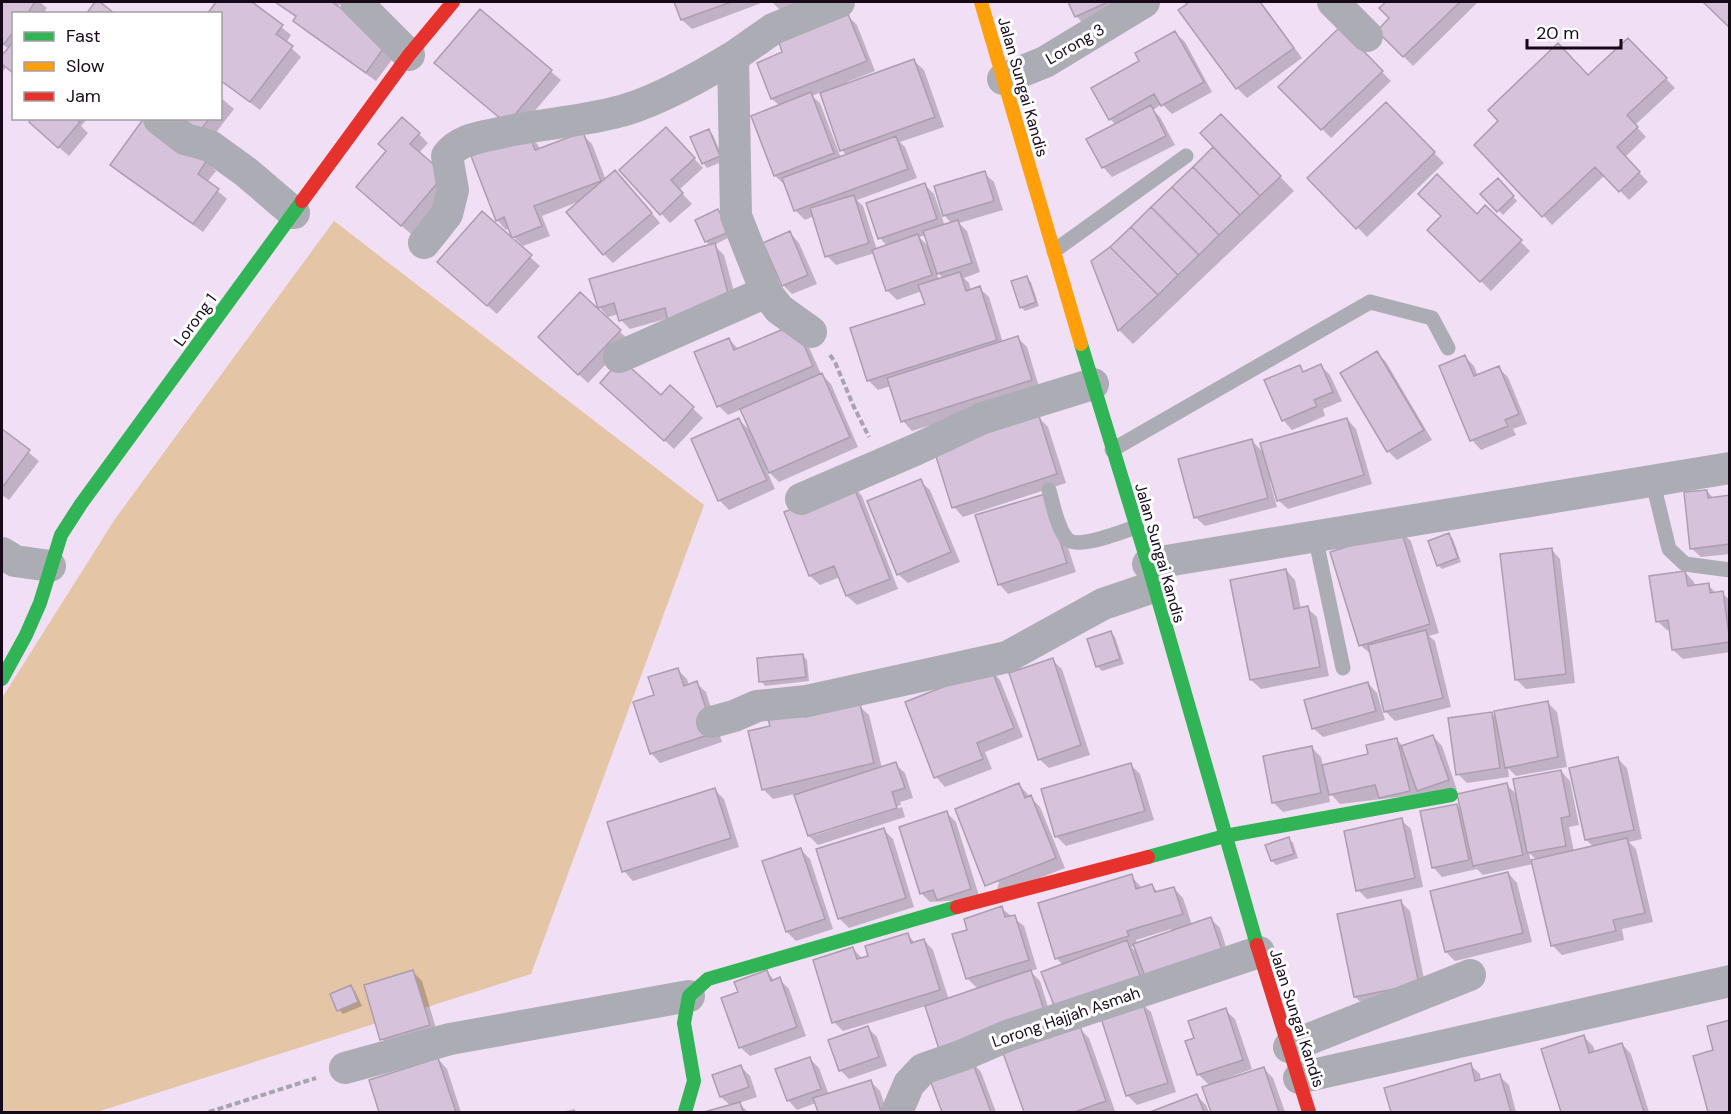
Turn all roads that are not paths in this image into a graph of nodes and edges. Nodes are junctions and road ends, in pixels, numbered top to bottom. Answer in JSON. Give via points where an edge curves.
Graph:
{"nodes":[{"id":1,"x":356,"y":2,"type":"edge"},
{"id":2,"x":453,"y":2,"type":"edge"},
{"id":3,"x":839,"y":2,"type":"edge"},
{"id":4,"x":981,"y":2,"type":"edge"},
{"id":5,"x":1143,"y":2,"type":"edge"},
{"id":6,"x":1333,"y":2,"type":"edge"},
{"id":7,"x":1367,"y":36,"type":"dead end"},
{"id":8,"x":409,"y":55,"type":"junction"},
{"id":9,"x":734,"y":57,"type":"junction"},
{"id":10,"x":1003,"y":79,"type":"junction"},
{"id":11,"x":160,"y":120,"type":"edge"},
{"id":12,"x":1186,"y":156,"type":"dead end"},
{"id":13,"x":294,"y":213,"type":"junction"},
{"id":14,"x":424,"y":243,"type":"dead end"},
{"id":15,"x":1053,"y":251,"type":"junction"},
{"id":16,"x":766,"y":292,"type":"junction"},
{"id":17,"x":812,"y":332,"type":"road end"},
{"id":18,"x":1448,"y":348,"type":"dead end"},
{"id":19,"x":619,"y":357,"type":"dead end"},
{"id":20,"x":1093,"y":384,"type":"junction"},
{"id":21,"x":1112,"y":450,"type":"junction"},
{"id":22,"x":1730,"y":468,"type":"edge"},
{"id":23,"x":1652,"y":479,"type":"junction"},
{"id":24,"x":1049,"y":490,"type":"dead end"},
{"id":25,"x":801,"y":498,"type":"dead end"},
{"id":26,"x":1136,"y":527,"type":"junction"},
{"id":27,"x":1315,"y":536,"type":"junction"},
{"id":28,"x":2,"y":553,"type":"edge"},
{"id":29,"x":50,"y":566,"type":"junction"},
{"id":30,"x":1730,"y":570,"type":"edge"},
{"id":31,"x":1151,"y":575,"type":"junction"},
{"id":32,"x":1343,"y":668,"type":"dead end"},
{"id":33,"x":2,"y":679,"type":"edge"},
{"id":34,"x":712,"y":722,"type":"dead end"},
{"id":35,"x":1451,"y":795,"type":"dead end"},
{"id":36,"x":1225,"y":836,"type":"junction"},
{"id":37,"x":1259,"y":952,"type":"junction"},
{"id":38,"x":1470,"y":975,"type":"dead end"},
{"id":39,"x":1730,"y":981,"type":"edge"},
{"id":40,"x":689,"y":996,"type":"junction"},
{"id":41,"x":1289,"y":1047,"type":"junction"},
{"id":42,"x":345,"y":1068,"type":"road end"},
{"id":43,"x":1299,"y":1078,"type":"junction"},
{"id":44,"x":685,"y":1113,"type":"edge"},
{"id":45,"x":897,"y":1113,"type":"edge"},
{"id":46,"x":1309,"y":1113,"type":"edge"}],
"edges":[{"from":1,"to":8,"type":"street"},
{"from":2,"to":8,"type":"street","name":"Lorong 1"},
{"from":3,"to":9,"type":"street","via":[[773,29]]},
{"from":4,"to":10,"type":"street","name":"Jalan Sungai Kandis"},
{"from":5,"to":10,"type":"street","name":"Lorong 3","via":[[1045,62]]},
{"from":6,"to":7,"type":"street"},
{"from":8,"to":13,"type":"street","name":"Lorong 1"},
{"from":9,"to":14,"type":"street","via":[[663,95],[615,113],[533,126],[453,147],[447,156],[453,190],[447,214]]},
{"from":9,"to":16,"type":"street","via":[[736,216]]},
{"from":10,"to":15,"type":"street","name":"Jalan Sungai Kandis"},
{"from":11,"to":13,"type":"street","via":[[185,139],[210,146]]},
{"from":12,"to":15,"type":"lane"},
{"from":13,"to":29,"type":"street","name":"Lorong 1","via":[[81,504],[61,535]]},
{"from":15,"to":20,"type":"street","name":"Jalan Sungai Kandis"},
{"from":16,"to":17,"type":"street","via":[[779,309]]},
{"from":16,"to":19,"type":"street"},
{"from":18,"to":21,"type":"lane","via":[[1432,318],[1370,302]]},
{"from":20,"to":21,"type":"street","name":"Jalan Sungai Kandis"},
{"from":20,"to":25,"type":"street","via":[[983,418]]},
{"from":21,"to":26,"type":"street","name":"Jalan Sungai Kandis"},
{"from":22,"to":23,"type":"street"},
{"from":23,"to":27,"type":"street"},
{"from":23,"to":30,"type":"lane","via":[[1669,549],[1685,564]]},
{"from":24,"to":26,"type":"lane","via":[[1060,525],[1072,542],[1089,542]]},
{"from":26,"to":31,"type":"street","name":"Jalan Sungai Kandis"},
{"from":27,"to":31,"type":"street"},
{"from":27,"to":32,"type":"lane"},
{"from":28,"to":29,"type":"street","via":[[15,561]]},
{"from":29,"to":33,"type":"street","name":"Lorong 1","via":[[35,614]]},
{"from":31,"to":34,"type":"street","via":[[1007,657],[807,701],[757,706]]},
{"from":31,"to":36,"type":"street","name":"Jalan Sungai Kandis"},
{"from":35,"to":36,"type":"street"},
{"from":36,"to":37,"type":"street","name":"Jalan Sungai Kandis"},
{"from":36,"to":40,"type":"street","via":[[718,976],[708,979]]},
{"from":37,"to":41,"type":"street","name":"Jalan Sungai Kandis"},
{"from":37,"to":45,"type":"street","name":"Lorong Hajjah Asmah","via":[[1007,1036],[923,1069],[909,1084]]},
{"from":38,"to":41,"type":"street"},
{"from":39,"to":43,"type":"street"},
{"from":40,"to":42,"type":"street","via":[[450,1039]]},
{"from":40,"to":44,"type":"street","via":[[684,1023],[694,1081]]},
{"from":41,"to":43,"type":"street","name":"Jalan Sungai Kandis"},
{"from":43,"to":46,"type":"street","name":"Jalan Sungai Kandis"}]}
